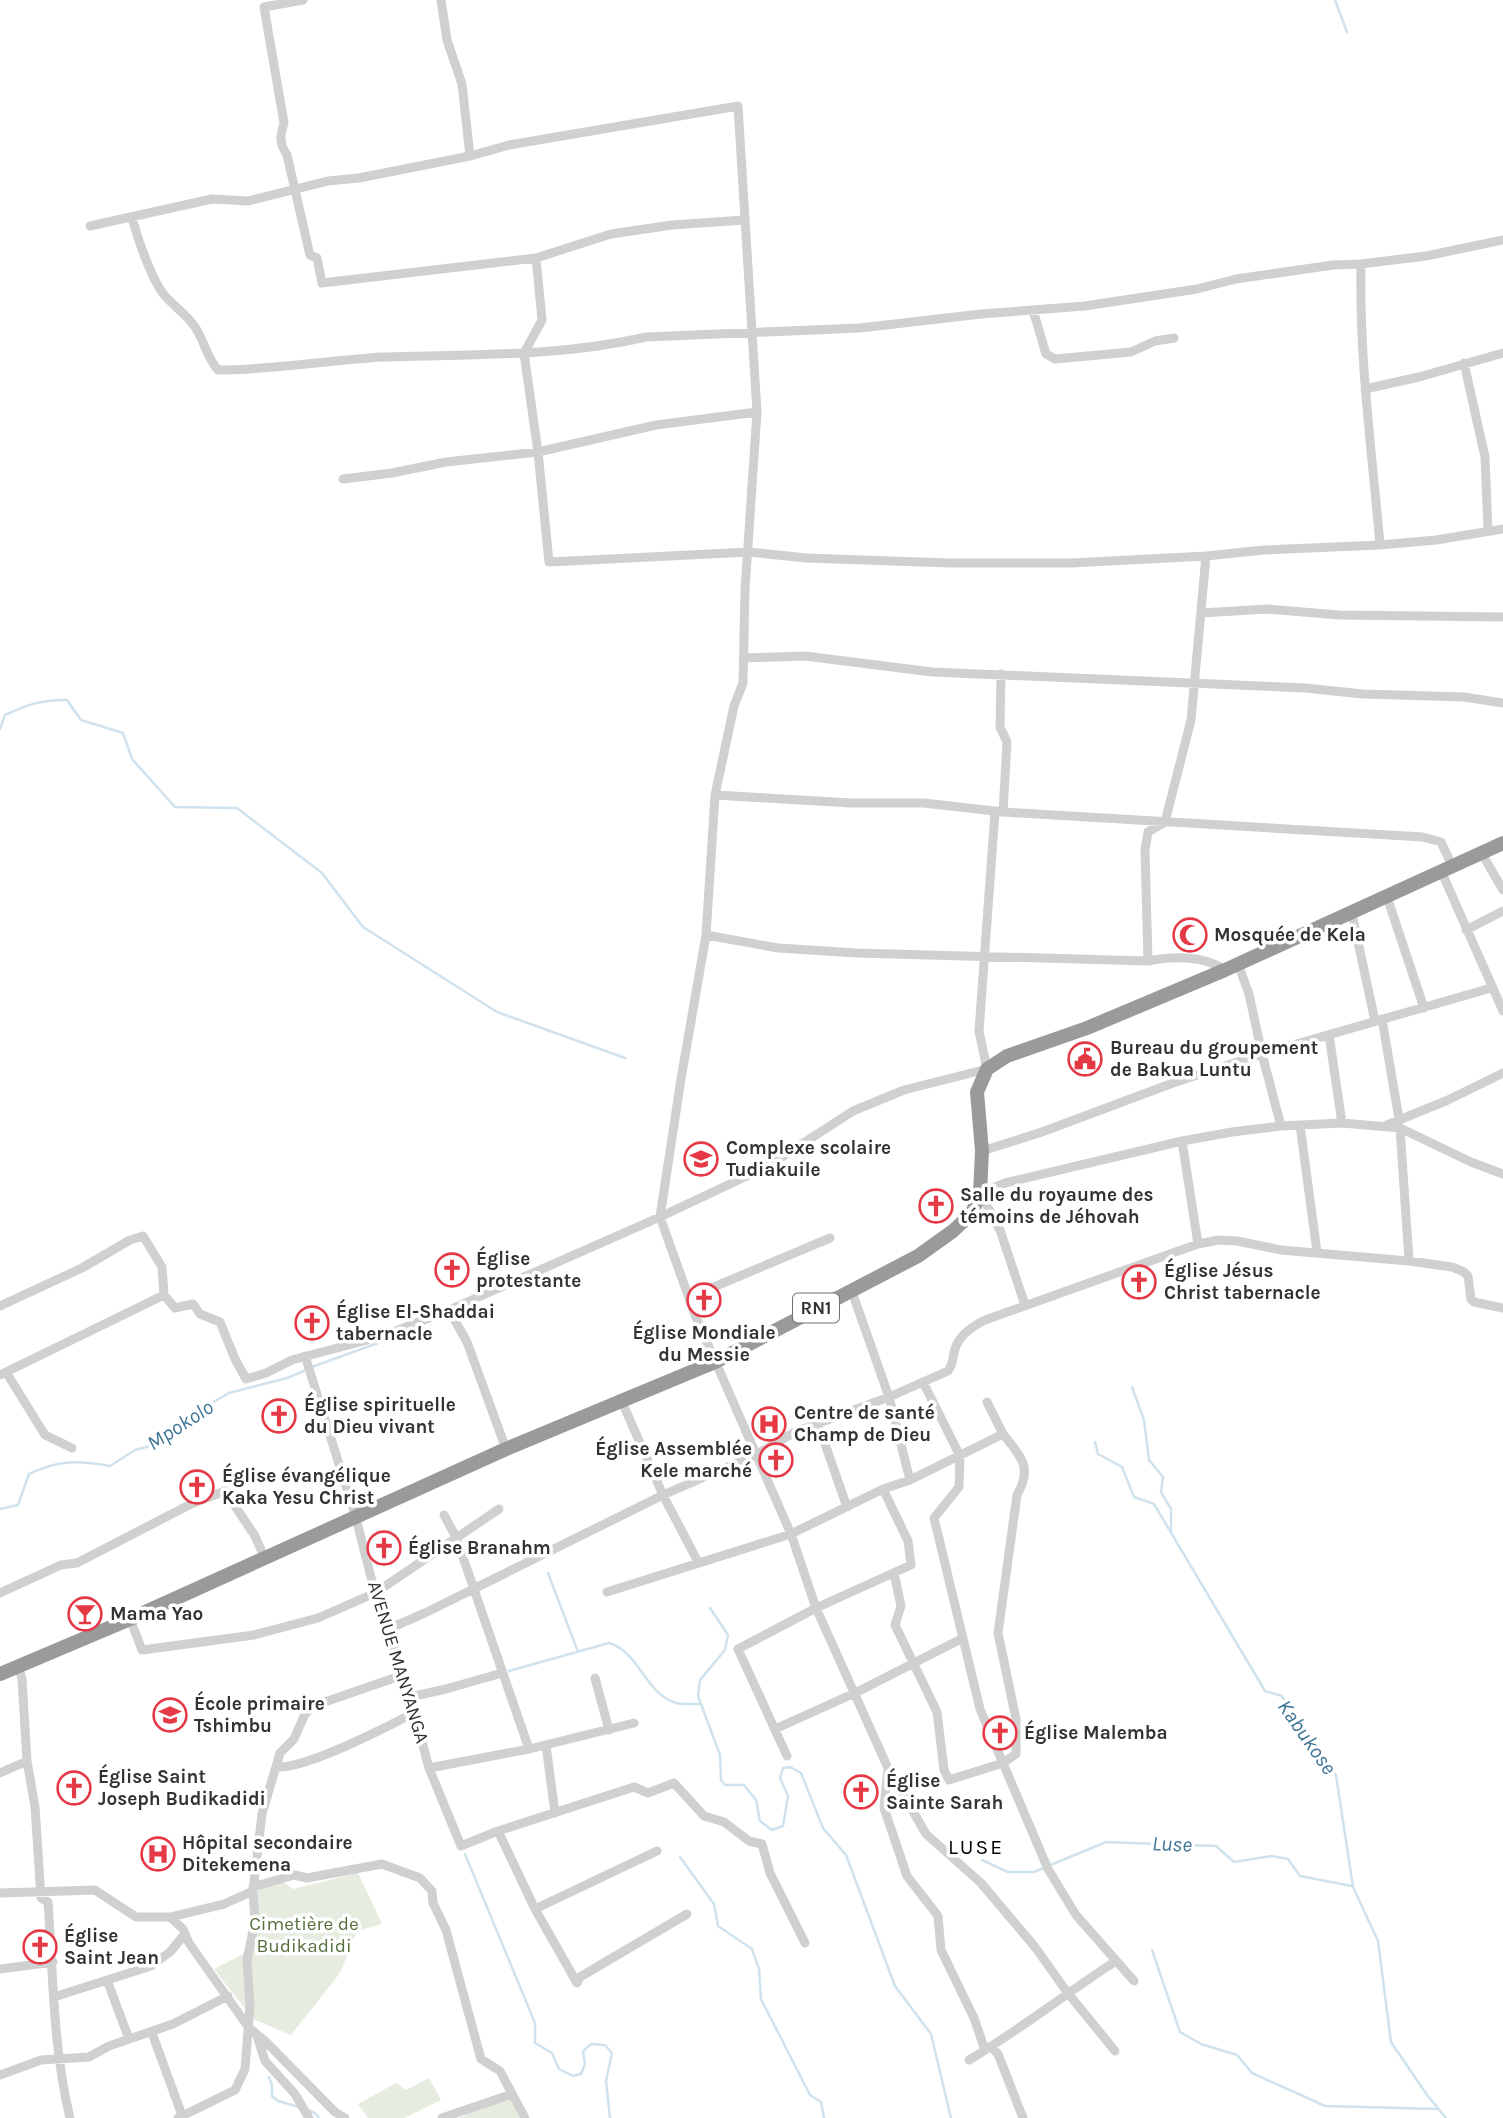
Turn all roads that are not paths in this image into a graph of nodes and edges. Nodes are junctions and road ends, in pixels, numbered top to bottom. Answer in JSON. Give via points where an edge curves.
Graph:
{"nodes":[{"id":1,"x":303,"y":0,"type":"edge"},
{"id":2,"x":441,"y":0,"type":"edge"},
{"id":3,"x":470,"y":156,"type":"junction"},
{"id":4,"x":296,"y":190,"type":"junction"},
{"id":5,"x":132,"y":217,"type":"junction"},
{"id":6,"x":744,"y":220,"type":"junction"},
{"id":7,"x":90,"y":226,"type":"dead end"},
{"id":8,"x":1503,"y":240,"type":"edge"},
{"id":9,"x":536,"y":258,"type":"junction"},
{"id":10,"x":1361,"y":264,"type":"junction"},
{"id":11,"x":1033,"y":310,"type":"junction"},
{"id":12,"x":751,"y":333,"type":"junction"},
{"id":13,"x":1174,"y":338,"type":"dead end"},
{"id":14,"x":524,"y":353,"type":"junction"},
{"id":15,"x":1503,"y":353,"type":"edge"},
{"id":16,"x":1464,"y":363,"type":"junction"},
{"id":17,"x":1365,"y":389,"type":"junction"},
{"id":18,"x":757,"y":412,"type":"junction"},
{"id":19,"x":538,"y":452,"type":"junction"},
{"id":20,"x":343,"y":479,"type":"dead end"},
{"id":21,"x":1503,"y":529,"type":"edge"},
{"id":22,"x":1488,"y":531,"type":"junction"},
{"id":23,"x":1380,"y":545,"type":"junction"},
{"id":24,"x":749,"y":552,"type":"junction"},
{"id":25,"x":1206,"y":556,"type":"junction"},
{"id":26,"x":1200,"y":613,"type":"junction"},
{"id":27,"x":1503,"y":617,"type":"edge"},
{"id":28,"x":744,"y":658,"type":"junction"},
{"id":29,"x":1002,"y":674,"type":"junction"},
{"id":30,"x":1195,"y":684,"type":"junction"},
{"id":31,"x":1503,"y":703,"type":"edge"},
{"id":32,"x":715,"y":795,"type":"junction"},
{"id":33,"x":999,"y":812,"type":"junction"},
{"id":34,"x":1165,"y":822,"type":"junction"},
{"id":35,"x":1503,"y":843,"type":"edge"},
{"id":36,"x":1482,"y":854,"type":"junction"},
{"id":37,"x":1447,"y":870,"type":"junction"},
{"id":38,"x":1503,"y":890,"type":"edge"},
{"id":39,"x":1387,"y":897,"type":"junction"},
{"id":40,"x":1503,"y":911,"type":"edge"},
{"id":41,"x":1352,"y":914,"type":"junction"},
{"id":42,"x":1466,"y":930,"type":"junction"},
{"id":43,"x":706,"y":935,"type":"junction"},
{"id":44,"x":986,"y":956,"type":"junction"},
{"id":45,"x":1148,"y":961,"type":"junction"},
{"id":46,"x":1232,"y":967,"type":"junction"},
{"id":47,"x":1491,"y":988,"type":"junction"},
{"id":48,"x":1424,"y":1008,"type":"junction"},
{"id":49,"x":1503,"y":1011,"type":"edge"},
{"id":50,"x":1378,"y":1020,"type":"junction"},
{"id":51,"x":1329,"y":1035,"type":"junction"},
{"id":52,"x":1262,"y":1054,"type":"junction"},
{"id":53,"x":986,"y":1069,"type":"junction"},
{"id":54,"x":1503,"y":1073,"type":"edge"},
{"id":55,"x":1342,"y":1123,"type":"junction"},
{"id":56,"x":1400,"y":1124,"type":"junction"},
{"id":57,"x":1300,"y":1125,"type":"junction"},
{"id":58,"x":1281,"y":1126,"type":"junction"},
{"id":59,"x":1182,"y":1141,"type":"junction"},
{"id":60,"x":982,"y":1151,"type":"junction"},
{"id":61,"x":1503,"y":1174,"type":"edge"},
{"id":62,"x":980,"y":1193,"type":"junction"},
{"id":63,"x":660,"y":1217,"type":"junction"},
{"id":64,"x":830,"y":1238,"type":"dead end"},
{"id":65,"x":1198,"y":1244,"type":"junction"},
{"id":66,"x":1317,"y":1252,"type":"junction"},
{"id":67,"x":1409,"y":1261,"type":"junction"},
{"id":68,"x":851,"y":1290,"type":"junction"},
{"id":69,"x":164,"y":1295,"type":"junction"},
{"id":70,"x":690,"y":1297,"type":"junction"},
{"id":71,"x":1025,"y":1305,"type":"junction"},
{"id":72,"x":0,"y":1306,"type":"edge"},
{"id":73,"x":1503,"y":1308,"type":"edge"},
{"id":74,"x":449,"y":1310,"type":"junction"},
{"id":75,"x":305,"y":1356,"type":"junction"},
{"id":76,"x":715,"y":1362,"type":"junction"},
{"id":77,"x":3,"y":1374,"type":"edge"},
{"id":78,"x":923,"y":1382,"type":"junction"},
{"id":79,"x":889,"y":1397,"type":"junction"},
{"id":80,"x":622,"y":1402,"type":"junction"},
{"id":81,"x":987,"y":1402,"type":"dead end"},
{"id":82,"x":818,"y":1423,"type":"junction"},
{"id":83,"x":1003,"y":1434,"type":"junction"},
{"id":84,"x":72,"y":1448,"type":"dead end"},
{"id":85,"x":506,"y":1449,"type":"junction"},
{"id":86,"x":757,"y":1454,"type":"junction"},
{"id":87,"x":960,"y":1456,"type":"junction"},
{"id":88,"x":910,"y":1480,"type":"junction"},
{"id":89,"x":883,"y":1489,"type":"junction"},
{"id":90,"x":663,"y":1494,"type":"junction"},
{"id":91,"x":847,"y":1507,"type":"junction"},
{"id":92,"x":499,"y":1509,"type":"dead end"},
{"id":93,"x":444,"y":1515,"type":"dead end"},
{"id":94,"x":356,"y":1518,"type":"junction"},
{"id":95,"x":791,"y":1534,"type":"junction"},
{"id":96,"x":456,"y":1537,"type":"junction"},
{"id":97,"x":265,"y":1559,"type":"junction"},
{"id":98,"x":698,"y":1562,"type":"junction"},
{"id":99,"x":894,"y":1573,"type":"junction"},
{"id":100,"x":474,"y":1588,"type":"junction"},
{"id":101,"x":607,"y":1592,"type":"dead end"},
{"id":102,"x":0,"y":1593,"type":"edge"},
{"id":103,"x":375,"y":1593,"type":"junction"},
{"id":104,"x":816,"y":1608,"type":"junction"},
{"id":105,"x":130,"y":1619,"type":"junction"},
{"id":106,"x":388,"y":1629,"type":"junction"},
{"id":107,"x":963,"y":1638,"type":"junction"},
{"id":108,"x":914,"y":1664,"type":"junction"},
{"id":109,"x":18,"y":1666,"type":"junction"},
{"id":110,"x":502,"y":1673,"type":"junction"},
{"id":111,"x":0,"y":1674,"type":"edge"},
{"id":112,"x":403,"y":1675,"type":"junction"},
{"id":113,"x":595,"y":1678,"type":"dead end"},
{"id":114,"x":855,"y":1693,"type":"junction"},
{"id":115,"x":410,"y":1697,"type":"junction"},
{"id":116,"x":414,"y":1713,"type":"junction"},
{"id":117,"x":634,"y":1723,"type":"dead end"},
{"id":118,"x":775,"y":1729,"type":"junction"},
{"id":119,"x":609,"y":1730,"type":"junction"},
{"id":120,"x":546,"y":1745,"type":"junction"},
{"id":121,"x":529,"y":1749,"type":"junction"},
{"id":122,"x":787,"y":1756,"type":"dead end"},
{"id":123,"x":27,"y":1761,"type":"junction"},
{"id":124,"x":1003,"y":1763,"type":"junction"},
{"id":125,"x":277,"y":1767,"type":"junction"},
{"id":126,"x":888,"y":1768,"type":"junction"},
{"id":127,"x":429,"y":1769,"type":"junction"},
{"id":128,"x":0,"y":1773,"type":"edge"},
{"id":129,"x":555,"y":1813,"type":"junction"},
{"id":130,"x":498,"y":1831,"type":"junction"},
{"id":131,"x":657,"y":1851,"type":"dead end"},
{"id":132,"x":253,"y":1889,"type":"junction"},
{"id":133,"x":40,"y":1890,"type":"junction"},
{"id":134,"x":0,"y":1893,"type":"edge"},
{"id":135,"x":535,"y":1909,"type":"junction"},
{"id":136,"x":687,"y":1914,"type":"dead end"},
{"id":137,"x":170,"y":1917,"type":"junction"},
{"id":138,"x":185,"y":1934,"type":"junction"},
{"id":139,"x":805,"y":1943,"type":"dead end"},
{"id":140,"x":52,"y":1962,"type":"junction"},
{"id":141,"x":1116,"y":1962,"type":"junction"},
{"id":142,"x":0,"y":1969,"type":"edge"},
{"id":143,"x":107,"y":1980,"type":"junction"},
{"id":144,"x":1134,"y":1981,"type":"dead end"},
{"id":145,"x":1067,"y":1992,"type":"junction"},
{"id":146,"x":228,"y":1996,"type":"junction"},
{"id":147,"x":54,"y":1997,"type":"junction"},
{"id":148,"x":249,"y":2028,"type":"junction"},
{"id":149,"x":152,"y":2033,"type":"junction"},
{"id":150,"x":257,"y":2036,"type":"junction"},
{"id":151,"x":129,"y":2039,"type":"junction"},
{"id":152,"x":991,"y":2047,"type":"junction"},
{"id":153,"x":1115,"y":2051,"type":"dead end"},
{"id":154,"x":60,"y":2059,"type":"junction"},
{"id":155,"x":969,"y":2060,"type":"dead end"},
{"id":156,"x":0,"y":2075,"type":"edge"},
{"id":157,"x":512,"y":2094,"type":"junction"},
{"id":158,"x":181,"y":2117,"type":"edge"},
{"id":159,"x":70,"y":2118,"type":"edge"},
{"id":160,"x":309,"y":2118,"type":"edge"},
{"id":161,"x":345,"y":2118,"type":"edge"},
{"id":162,"x":442,"y":2118,"type":"edge"},
{"id":163,"x":525,"y":2118,"type":"edge"},
{"id":164,"x":1023,"y":2118,"type":"edge"}],
"edges":[{"from":1,"to":4,"type":"street","via":[[264,7],[284,123],[279,137]]},
{"from":2,"to":3,"type":"street","via":[[447,40],[462,84]]},
{"from":3,"to":4,"type":"street"},
{"from":3,"to":6,"type":"street","via":[[509,145],[738,106]]},
{"from":4,"to":5,"type":"street","via":[[248,201],[212,199]]},
{"from":4,"to":9,"type":"street","via":[[310,255],[317,258],[322,283]]},
{"from":5,"to":7,"type":"street"},
{"from":5,"to":14,"type":"street","via":[[155,280],[195,327],[218,370],[380,357]]},
{"from":6,"to":9,"type":"street","via":[[611,234]]},
{"from":6,"to":12,"type":"street"},
{"from":8,"to":10,"type":"street"},
{"from":9,"to":14,"type":"street","via":[[542,320]]},
{"from":10,"to":11,"type":"street"},
{"from":10,"to":17,"type":"street"},
{"from":11,"to":12,"type":"street","via":[[860,328]]},
{"from":11,"to":13,"type":"street","via":[[1046,354],[1055,359],[1131,352]]},
{"from":12,"to":14,"type":"street","via":[[646,337]]},
{"from":12,"to":18,"type":"street"},
{"from":14,"to":19,"type":"street"},
{"from":15,"to":16,"type":"street"},
{"from":16,"to":17,"type":"street"},
{"from":16,"to":22,"type":"street","via":[[1485,457]]},
{"from":17,"to":23,"type":"street"},
{"from":18,"to":19,"type":"street","via":[[642,428]]},
{"from":18,"to":24,"type":"street"},
{"from":19,"to":20,"type":"street"},
{"from":19,"to":24,"type":"street","via":[[549,562]]},
{"from":21,"to":22,"type":"street"},
{"from":22,"to":23,"type":"street"},
{"from":23,"to":25,"type":"street"},
{"from":24,"to":25,"type":"street","via":[[950,563]]},
{"from":24,"to":28,"type":"street"},
{"from":25,"to":26,"type":"street"},
{"from":26,"to":27,"type":"street","via":[[1268,609],[1339,615]]},
{"from":26,"to":30,"type":"street"},
{"from":28,"to":29,"type":"street","via":[[805,656],[932,672]]},
{"from":28,"to":32,"type":"street","via":[[743,683]]},
{"from":29,"to":30,"type":"street"},
{"from":29,"to":33,"type":"street","via":[[1000,727],[1007,742]]},
{"from":30,"to":31,"type":"street","via":[[1444,695]]},
{"from":30,"to":34,"type":"street","via":[[1191,720]]},
{"from":32,"to":33,"type":"street","via":[[925,803]]},
{"from":32,"to":43,"type":"street"},
{"from":33,"to":34,"type":"street"},
{"from":33,"to":44,"type":"street"},
{"from":34,"to":37,"type":"street","via":[[1423,837],[1441,842]]},
{"from":34,"to":45,"type":"street","via":[[1148,832],[1145,850]]},
{"from":35,"to":36,"type":"highway"},
{"from":36,"to":37,"type":"highway"},
{"from":36,"to":38,"type":"street"},
{"from":37,"to":39,"type":"highway"},
{"from":37,"to":42,"type":"street"},
{"from":39,"to":41,"type":"highway"},
{"from":39,"to":48,"type":"street"},
{"from":40,"to":42,"type":"street"},
{"from":41,"to":46,"type":"highway"},
{"from":41,"to":50,"type":"street"},
{"from":42,"to":47,"type":"street"},
{"from":43,"to":44,"type":"street","via":[[817,951]]},
{"from":43,"to":63,"type":"street"},
{"from":44,"to":45,"type":"street"},
{"from":44,"to":53,"type":"street","via":[[979,1031]]},
{"from":45,"to":46,"type":"street","via":[[1187,957]]},
{"from":46,"to":52,"type":"street","via":[[1249,994]]},
{"from":46,"to":53,"type":"highway","via":[[1007,1056]]},
{"from":47,"to":48,"type":"street"},
{"from":47,"to":49,"type":"street"},
{"from":48,"to":50,"type":"street"},
{"from":50,"to":51,"type":"street"},
{"from":50,"to":56,"type":"street"},
{"from":51,"to":52,"type":"street"},
{"from":51,"to":55,"type":"street"},
{"from":52,"to":58,"type":"street"},
{"from":52,"to":60,"type":"street"},
{"from":53,"to":60,"type":"highway","number":"RN1","via":[[977,1092]]},
{"from":53,"to":63,"type":"street","via":[[904,1090],[853,1111],[768,1166]]},
{"from":54,"to":56,"type":"street"},
{"from":55,"to":56,"type":"street"},
{"from":55,"to":57,"type":"street"},
{"from":56,"to":61,"type":"street"},
{"from":56,"to":67,"type":"street"},
{"from":57,"to":58,"type":"street"},
{"from":57,"to":66,"type":"street"},
{"from":58,"to":59,"type":"street"},
{"from":59,"to":62,"type":"street"},
{"from":59,"to":65,"type":"street"},
{"from":60,"to":62,"type":"highway","number":"RN1"},
{"from":62,"to":68,"type":"highway","number":"RN1","via":[[972,1213],[953,1231],[918,1256]]},
{"from":62,"to":71,"type":"street","via":[[1000,1230]]},
{"from":63,"to":70,"type":"street"},
{"from":63,"to":74,"type":"street"},
{"from":64,"to":70,"type":"street"},
{"from":65,"to":66,"type":"street","via":[[1237,1241]]},
{"from":65,"to":71,"type":"street"},
{"from":66,"to":67,"type":"street"},
{"from":67,"to":73,"type":"street","via":[[1464,1272],[1474,1303]]},
{"from":68,"to":76,"type":"highway","number":"RN1"},
{"from":68,"to":79,"type":"street"},
{"from":69,"to":72,"type":"street","via":[[162,1267],[143,1236]]},
{"from":69,"to":75,"type":"street","via":[[175,1308],[193,1304],[200,1314],[220,1322],[246,1379]]},
{"from":69,"to":77,"type":"street"},
{"from":70,"to":76,"type":"street"},
{"from":71,"to":78,"type":"street","via":[[976,1325],[955,1348],[948,1371]]},
{"from":74,"to":75,"type":"street","via":[[386,1335]]},
{"from":74,"to":85,"type":"street","via":[[467,1342]]},
{"from":75,"to":94,"type":"street","name":"AVENUE MANYANGA"},
{"from":76,"to":80,"type":"highway","number":"RN1"},
{"from":76,"to":86,"type":"street"},
{"from":77,"to":84,"type":"street","via":[[45,1435]]},
{"from":78,"to":79,"type":"street"},
{"from":78,"to":87,"type":"street"},
{"from":79,"to":82,"type":"street"},
{"from":79,"to":88,"type":"street"},
{"from":80,"to":85,"type":"highway","number":"RN1"},
{"from":80,"to":90,"type":"street"},
{"from":81,"to":83,"type":"street"},
{"from":82,"to":86,"type":"street"},
{"from":82,"to":91,"type":"street"},
{"from":83,"to":87,"type":"street"},
{"from":83,"to":124,"type":"street","via":[[1024,1462],[1025,1481],[1017,1495],[998,1633],[1016,1719],[1016,1754]]},
{"from":85,"to":94,"type":"highway","number":"RN1"},
{"from":86,"to":90,"type":"street"},
{"from":86,"to":95,"type":"street"},
{"from":87,"to":88,"type":"street"},
{"from":87,"to":107,"type":"street","via":[[959,1487],[934,1518]]},
{"from":88,"to":89,"type":"street"},
{"from":89,"to":91,"type":"street"},
{"from":89,"to":99,"type":"street","via":[[908,1541],[911,1566]]},
{"from":90,"to":98,"type":"street"},
{"from":90,"to":100,"type":"street"},
{"from":91,"to":95,"type":"street"},
{"from":92,"to":96,"type":"street"},
{"from":93,"to":96,"type":"street"},
{"from":94,"to":97,"type":"highway","number":"RN1"},
{"from":94,"to":103,"type":"street","name":"AVENUE MANYANGA"},
{"from":95,"to":98,"type":"street"},
{"from":95,"to":104,"type":"street"},
{"from":96,"to":100,"type":"street"},
{"from":96,"to":103,"type":"street"},
{"from":97,"to":102,"type":"street","via":[[225,1491],[77,1563],[61,1565]]},
{"from":97,"to":105,"type":"highway","number":"RN1"},
{"from":98,"to":101,"type":"street"},
{"from":99,"to":104,"type":"street"},
{"from":99,"to":108,"type":"street","via":[[901,1606],[895,1625]]},
{"from":100,"to":106,"type":"street"},
{"from":100,"to":110,"type":"street"},
{"from":103,"to":105,"type":"street","via":[[318,1618],[254,1635],[142,1650]]},
{"from":103,"to":106,"type":"street","name":"AVENUE MANYANGA"},
{"from":104,"to":114,"type":"street"},
{"from":104,"to":118,"type":"street","via":[[738,1649]]},
{"from":105,"to":109,"type":"highway","number":"RN1"},
{"from":106,"to":112,"type":"street","name":"AVENUE MANYANGA"},
{"from":107,"to":108,"type":"street"},
{"from":107,"to":124,"type":"street","via":[[980,1709]]},
{"from":108,"to":114,"type":"street"},
{"from":108,"to":124,"type":"street","via":[[937,1712],[949,1780]]},
{"from":109,"to":111,"type":"highway","number":"RN1"},
{"from":109,"to":123,"type":"street"},
{"from":110,"to":115,"type":"street"},
{"from":110,"to":121,"type":"street"},
{"from":112,"to":115,"type":"street","name":"AVENUE MANYANGA"},
{"from":112,"to":125,"type":"street","via":[[316,1705],[304,1714],[294,1739],[280,1753]]},
{"from":113,"to":119,"type":"street"},
{"from":114,"to":118,"type":"street"},
{"from":114,"to":126,"type":"street"},
{"from":115,"to":116,"type":"street","name":"AVENUE MANYANGA"},
{"from":116,"to":125,"type":"street","via":[[319,1756]]},
{"from":116,"to":127,"type":"street","name":"AVENUE MANYANGA"},
{"from":117,"to":119,"type":"street"},
{"from":118,"to":122,"type":"street"},
{"from":119,"to":120,"type":"street"},
{"from":120,"to":121,"type":"street"},
{"from":120,"to":129,"type":"street"},
{"from":121,"to":127,"type":"street"},
{"from":123,"to":128,"type":"street"},
{"from":123,"to":133,"type":"street"},
{"from":124,"to":141,"type":"street","via":[[1048,1869],[1076,1916]]},
{"from":125,"to":132,"type":"street","via":[[262,1814]]},
{"from":126,"to":145,"type":"street","via":[[926,1833],[981,1884]]},
{"from":126,"to":152,"type":"street","via":[[884,1808],[907,1876],[938,1916],[941,1950],[984,2047]]},
{"from":127,"to":130,"type":"street","name":"AVENUE MANYANGA","via":[[461,1846]]},
{"from":129,"to":130,"type":"street"},
{"from":129,"to":139,"type":"street","via":[[634,1787],[648,1793],[674,1783],[704,1815],[762,1844],[770,1873]]},
{"from":130,"to":135,"type":"street"},
{"from":131,"to":135,"type":"street"},
{"from":132,"to":137,"type":"street","via":[[225,1904]]},
{"from":132,"to":148,"type":"street","via":[[255,1921],[247,1960]]},
{"from":132,"to":157,"type":"street","via":[[293,1875],[307,1878],[382,1864],[420,1878],[432,1891],[446,1930],[481,2059],[500,2071]]},
{"from":133,"to":134,"type":"street"},
{"from":133,"to":137,"type":"street","via":[[95,1890],[136,1917]]},
{"from":133,"to":140,"type":"street","via":[[41,1898],[48,1902]]},
{"from":135,"to":136,"type":"street","via":[[577,1983]]},
{"from":137,"to":138,"type":"street"},
{"from":138,"to":143,"type":"street","via":[[151,1966]]},
{"from":138,"to":146,"type":"street"},
{"from":140,"to":142,"type":"street"},
{"from":140,"to":147,"type":"street"},
{"from":141,"to":144,"type":"street"},
{"from":141,"to":145,"type":"street"},
{"from":143,"to":147,"type":"street"},
{"from":143,"to":151,"type":"street"},
{"from":145,"to":152,"type":"street"},
{"from":145,"to":153,"type":"street"},
{"from":146,"to":148,"type":"street"},
{"from":146,"to":149,"type":"street"},
{"from":147,"to":154,"type":"street"},
{"from":148,"to":150,"type":"street"},
{"from":148,"to":158,"type":"street","via":[[245,2069],[234,2090]]},
{"from":149,"to":151,"type":"street"},
{"from":149,"to":158,"type":"street"},
{"from":150,"to":160,"type":"street","via":[[265,2061],[295,2094]]},
{"from":150,"to":161,"type":"street"},
{"from":151,"to":154,"type":"street","via":[[89,2057]]},
{"from":152,"to":155,"type":"street"},
{"from":152,"to":164,"type":"street","via":[[998,2054]]},
{"from":154,"to":156,"type":"street","via":[[41,2060]]},
{"from":154,"to":159,"type":"street"},
{"from":157,"to":162,"type":"street"},
{"from":157,"to":163,"type":"street"}]}
